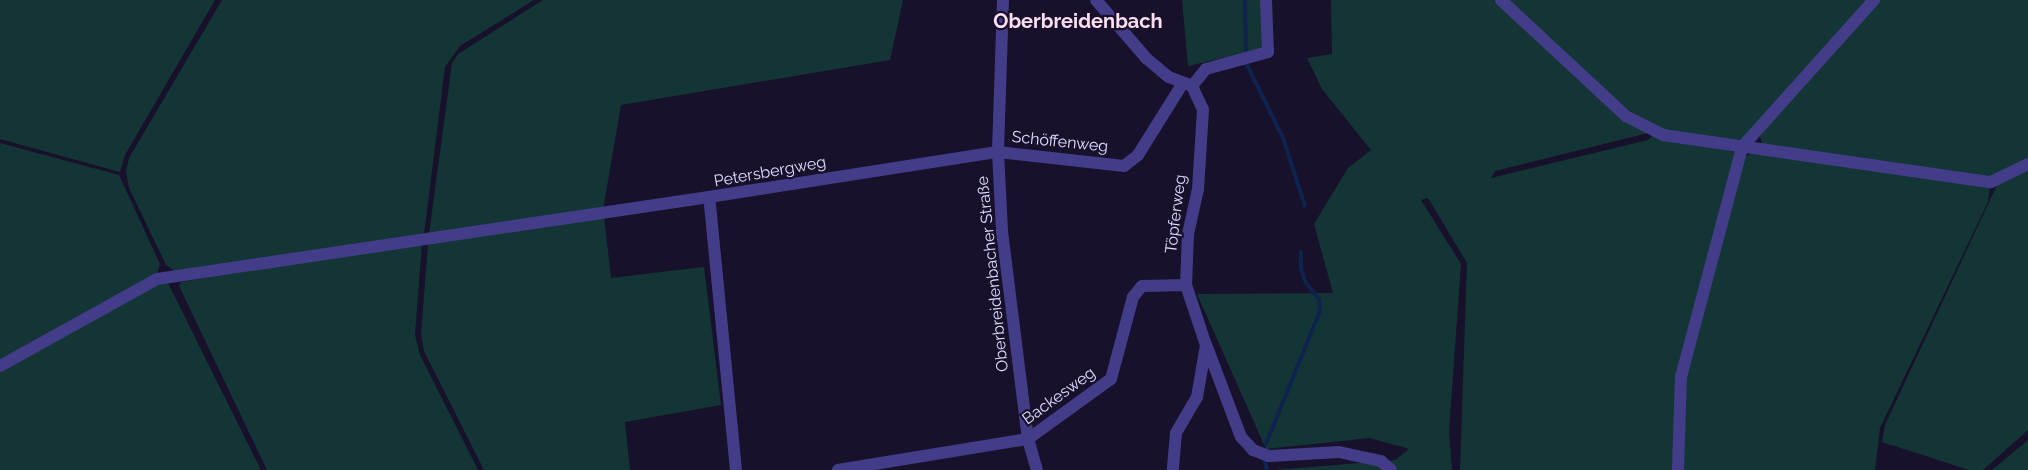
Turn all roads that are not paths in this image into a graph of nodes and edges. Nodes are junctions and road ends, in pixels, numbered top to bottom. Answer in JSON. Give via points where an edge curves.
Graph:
{"nodes":[{"id":1,"x":1003,"y":0,"type":"edge"},
{"id":2,"x":1096,"y":0,"type":"edge"},
{"id":3,"x":1266,"y":0,"type":"edge"},
{"id":4,"x":1501,"y":0,"type":"edge"},
{"id":5,"x":1874,"y":0,"type":"edge"},
{"id":6,"x":1188,"y":85,"type":"junction"},
{"id":7,"x":1742,"y":147,"type":"junction"},
{"id":8,"x":998,"y":152,"type":"junction"},
{"id":9,"x":2028,"y":164,"type":"edge"},
{"id":10,"x":710,"y":197,"type":"junction"},
{"id":11,"x":1186,"y":285,"type":"junction"},
{"id":12,"x":1206,"y":345,"type":"junction"},
{"id":13,"x":0,"y":366,"type":"edge"},
{"id":14,"x":1028,"y":439,"type":"junction"},
{"id":15,"x":736,"y":470,"type":"edge"},
{"id":16,"x":838,"y":470,"type":"edge"},
{"id":17,"x":1037,"y":470,"type":"edge"},
{"id":18,"x":1173,"y":470,"type":"edge"},
{"id":19,"x":1391,"y":470,"type":"edge"},
{"id":20,"x":1678,"y":470,"type":"edge"}],
"edges":[{"from":1,"to":8,"type":"street","name":"Oberbreidenbacher Straße"},
{"from":2,"to":6,"type":"street","via":[[1146,58]]},
{"from":3,"to":6,"type":"street","name":"Schöffenweg","via":[[1268,52],[1206,69]]},
{"from":4,"to":7,"type":"street","via":[[1644,128],[1663,135]]},
{"from":5,"to":7,"type":"street"},
{"from":6,"to":8,"type":"street","name":"Schöffenweg","via":[[1138,155],[1124,166]]},
{"from":6,"to":11,"type":"street","name":"Töpferweg","via":[[1203,110]]},
{"from":7,"to":9,"type":"street","via":[[1991,182]]},
{"from":7,"to":20,"type":"street","via":[[1681,377]]},
{"from":8,"to":10,"type":"street","name":"Petersbergweg"},
{"from":8,"to":14,"type":"street","name":"Oberbreidenbacher Straße","via":[[1002,231]]},
{"from":10,"to":13,"type":"street","via":[[157,279]]},
{"from":10,"to":15,"type":"street","name":"Petersbergweg"},
{"from":11,"to":12,"type":"street","name":"Töpferweg"},
{"from":11,"to":14,"type":"street","name":"Backesweg","via":[[1142,286],[1133,297],[1111,379]]},
{"from":12,"to":18,"type":"street","name":"Töpferweg","via":[[1197,397],[1176,433]]},
{"from":12,"to":19,"type":"street","via":[[1241,437],[1253,450],[1269,456],[1339,452],[1381,461]]},
{"from":14,"to":16,"type":"street"},
{"from":14,"to":17,"type":"street","name":"Oberbreidenbacher Straße"}]}
